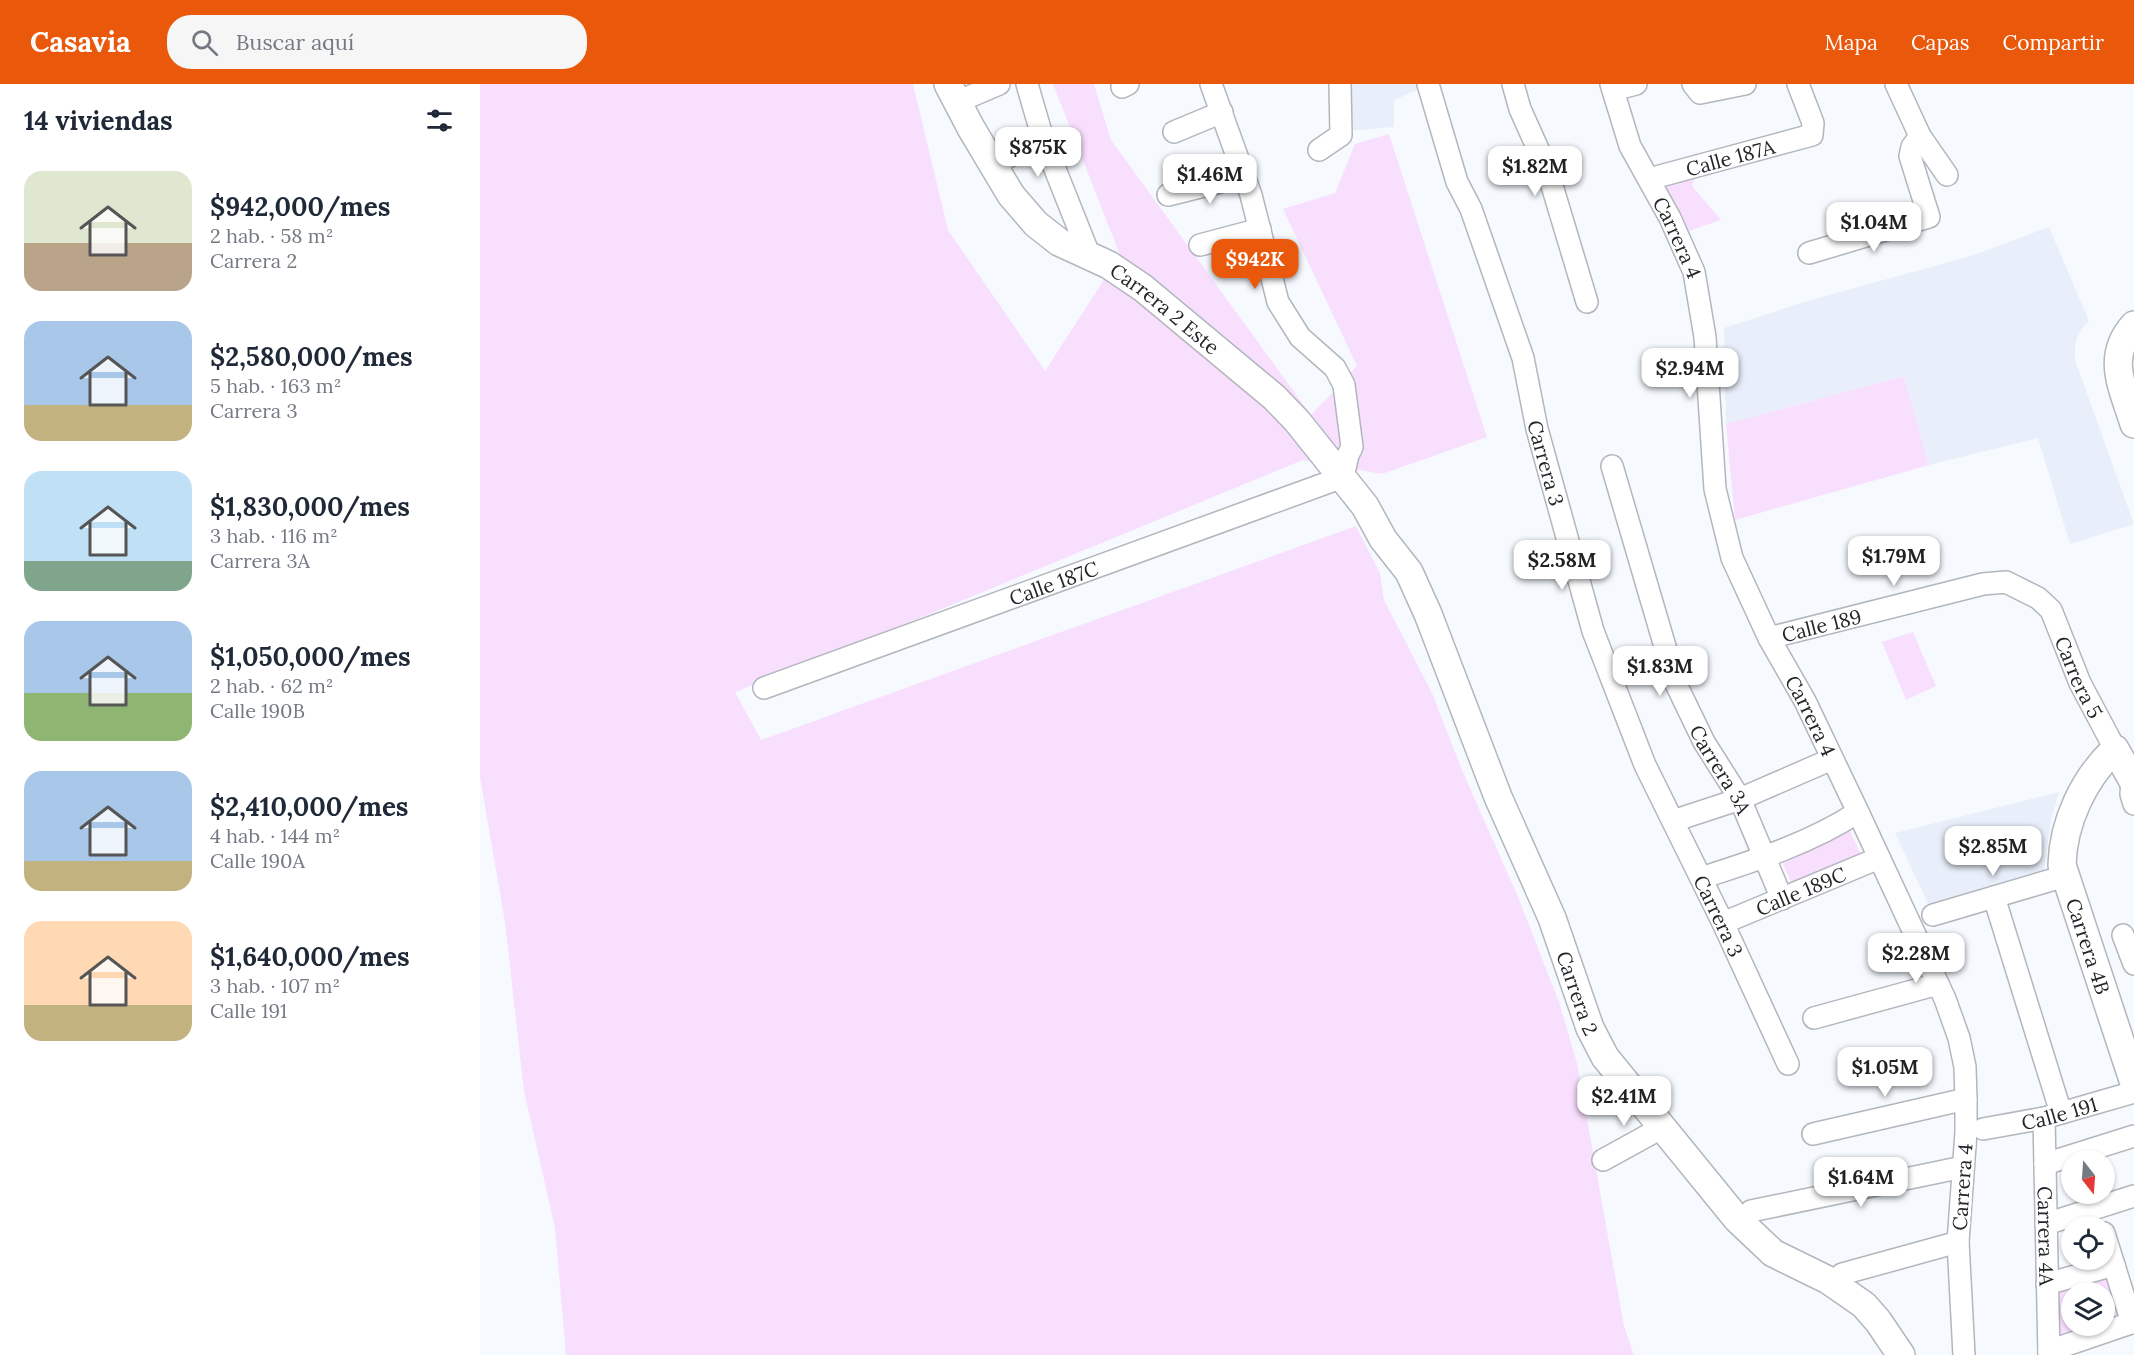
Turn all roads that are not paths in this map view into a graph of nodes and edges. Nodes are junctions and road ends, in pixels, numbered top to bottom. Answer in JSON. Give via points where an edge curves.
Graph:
{"nodes":[{"id":1,"x":999,"y":84,"type":"edge"},
{"id":2,"x":1027,"y":84,"type":"edge"},
{"id":3,"x":1211,"y":84,"type":"edge"},
{"id":4,"x":1340,"y":84,"type":"edge"},
{"id":5,"x":1428,"y":84,"type":"edge"},
{"id":6,"x":1513,"y":84,"type":"edge"},
{"id":7,"x":1636,"y":84,"type":"edge"},
{"id":8,"x":1745,"y":84,"type":"edge"},
{"id":9,"x":1798,"y":84,"type":"edge"},
{"id":10,"x":1896,"y":84,"type":"edge"},
{"id":11,"x":1612,"y":87,"type":"edge"},
{"id":12,"x":1696,"y":89,"type":"edge"},
{"id":13,"x":953,"y":93,"type":"edge"},
{"id":14,"x":1222,"y":112,"type":"junction"},
{"id":15,"x":1174,"y":132,"type":"dead end"},
{"id":16,"x":1920,"y":136,"type":"junction"},
{"id":17,"x":1044,"y":139,"type":"junction"},
{"id":18,"x":1319,"y":150,"type":"dead end"},
{"id":19,"x":993,"y":165,"type":"junction"},
{"id":20,"x":1947,"y":175,"type":"dead end"},
{"id":21,"x":1244,"y":176,"type":"junction"},
{"id":22,"x":1649,"y":179,"type":"junction"},
{"id":23,"x":1168,"y":195,"type":"dead end"},
{"id":24,"x":1260,"y":229,"type":"junction"},
{"id":25,"x":1200,"y":245,"type":"dead end"},
{"id":26,"x":1809,"y":253,"type":"dead end"},
{"id":27,"x":1090,"y":258,"type":"junction"},
{"id":28,"x":1587,"y":302,"type":"dead end"},
{"id":29,"x":2134,"y":325,"type":"edge"},
{"id":30,"x":2134,"y":424,"type":"edge"},
{"id":31,"x":1612,"y":466,"type":"dead end"},
{"id":32,"x":1343,"y":477,"type":"junction"},
{"id":33,"x":1383,"y":539,"type":"joint"},
{"id":34,"x":2014,"y":587,"type":"joint"},
{"id":35,"x":1769,"y":638,"type":"junction"},
{"id":36,"x":764,"y":688,"type":"dead end"},
{"id":37,"x":2115,"y":749,"type":"junction"},
{"id":38,"x":1832,"y":759,"type":"junction"},
{"id":39,"x":2133,"y":789,"type":"edge"},
{"id":40,"x":1740,"y":799,"type":"junction"},
{"id":41,"x":1858,"y":812,"type":"junction"},
{"id":42,"x":1673,"y":821,"type":"junction"},
{"id":43,"x":1764,"y":858,"type":"junction"},
{"id":44,"x":1879,"y":858,"type":"junction"},
{"id":45,"x":2065,"y":876,"type":"junction"},
{"id":46,"x":1701,"y":878,"type":"junction"},
{"id":47,"x":1994,"y":897,"type":"junction"},
{"id":48,"x":1782,"y":899,"type":"junction"},
{"id":49,"x":1933,"y":915,"type":"dead end"},
{"id":50,"x":1723,"y":923,"type":"junction"},
{"id":51,"x":2123,"y":935,"type":"dead end"},
{"id":52,"x":2134,"y":964,"type":"edge"},
{"id":53,"x":1938,"y":984,"type":"junction"},
{"id":54,"x":1814,"y":1018,"type":"dead end"},
{"id":55,"x":1788,"y":1064,"type":"dead end"},
{"id":56,"x":2134,"y":1083,"type":"edge"},
{"id":57,"x":2134,"y":1092,"type":"edge"},
{"id":58,"x":1966,"y":1099,"type":"junction"},
{"id":59,"x":2052,"y":1116,"type":"junction"},
{"id":60,"x":1664,"y":1127,"type":"junction"},
{"id":61,"x":1983,"y":1129,"type":"dead end"},
{"id":62,"x":1813,"y":1134,"type":"dead end"},
{"id":63,"x":2134,"y":1136,"type":"edge"},
{"id":64,"x":1603,"y":1160,"type":"dead end"},
{"id":65,"x":2045,"y":1164,"type":"junction"},
{"id":66,"x":1963,"y":1167,"type":"junction"},
{"id":67,"x":2134,"y":1196,"type":"edge"},
{"id":68,"x":1751,"y":1211,"type":"dead end"},
{"id":69,"x":2102,"y":1216,"type":"edge"},
{"id":70,"x":2061,"y":1222,"type":"edge"},
{"id":71,"x":2046,"y":1224,"type":"junction"},
{"id":72,"x":1958,"y":1242,"type":"junction"},
{"id":73,"x":2115,"y":1268,"type":"edge"},
{"id":74,"x":2096,"y":1270,"type":"edge"},
{"id":75,"x":1842,"y":1274,"type":"dead end"},
{"id":76,"x":2047,"y":1284,"type":"junction"},
{"id":77,"x":2133,"y":1323,"type":"edge"},
{"id":78,"x":2049,"y":1353,"type":"edge"},
{"id":79,"x":1901,"y":1355,"type":"edge"},
{"id":80,"x":1964,"y":1355,"type":"edge"}],
"edges":[{"from":1,"to":13,"type":"street"},
{"from":2,"to":17,"type":"street"},
{"from":3,"to":14,"type":"street"},
{"from":4,"to":18,"type":"street","via":[[1341,135]]},
{"from":5,"to":42,"type":"street","name":"Carrera 3","via":[[1457,182],[1471,209],[1523,358],[1537,429],[1593,631],[1645,765]]},
{"from":6,"to":28,"type":"street","via":[[1547,169]]},
{"from":7,"to":11,"type":"street"},
{"from":8,"to":12,"type":"street"},
{"from":9,"to":22,"type":"street","name":"Calle 187A","via":[[1813,123],[1812,135]]},
{"from":10,"to":16,"type":"street"},
{"from":11,"to":22,"type":"street","name":"Carrera 4","via":[[1630,146]]},
{"from":13,"to":19,"type":"main road","name":"Carrera 2 Este"},
{"from":14,"to":15,"type":"street"},
{"from":14,"to":21,"type":"street"},
{"from":16,"to":20,"type":"street"},
{"from":16,"to":26,"type":"street","via":[[1910,156],[1929,217]]},
{"from":17,"to":19,"type":"street"},
{"from":17,"to":27,"type":"street"},
{"from":19,"to":27,"type":"main road","name":"Carrera 2 Este","via":[[1011,195],[1036,224]]},
{"from":21,"to":23,"type":"street"},
{"from":21,"to":24,"type":"street"},
{"from":22,"to":35,"type":"street","name":"Carrera 4","via":[[1694,272],[1705,337],[1715,489],[1732,558]]},
{"from":24,"to":25,"type":"street"},
{"from":24,"to":32,"type":"street","via":[[1278,302],[1300,337],[1335,368],[1344,385],[1352,447]]},
{"from":27,"to":32,"type":"main road","name":"Carrera 2 Este","via":[[1109,265],[1143,288],[1275,398]]},
{"from":29,"to":30,"type":"main road","via":[[2123,338],[2117,366]]},
{"from":31,"to":40,"type":"street","name":"Carrera 3A","via":[[1676,684],[1704,742]]},
{"from":32,"to":33,"type":"main road","name":"Carrera 2 Este"},
{"from":32,"to":36,"type":"street","name":"Calle 187C"},
{"from":33,"to":60,"type":"main road","name":"Carrera 2","via":[[1409,572],[1428,614],[1498,797],[1556,928],[1590,1028],[1605,1057]]},
{"from":34,"to":35,"type":"street","name":"Calle 189","via":[[2006,582],[1983,584]]},
{"from":34,"to":37,"type":"street","name":"Carrera 5","via":[[2038,598],[2051,610],[2080,683]]},
{"from":35,"to":38,"type":"street","name":"Carrera 4","via":[[1805,700]]},
{"from":37,"to":39,"type":"main road","name":"Carrera 5"},
{"from":37,"to":45,"type":"main road","name":"Carrera 4B","via":[[2094,772],[2067,828],[2062,865]]},
{"from":38,"to":40,"type":"street"},
{"from":38,"to":41,"type":"street","name":"Carrera 4"},
{"from":40,"to":42,"type":"street"},
{"from":40,"to":43,"type":"street","name":"Carrera 3A"},
{"from":41,"to":43,"type":"street"},
{"from":41,"to":44,"type":"street","name":"Carrera 4"},
{"from":42,"to":46,"type":"street","name":"Carrera 3"},
{"from":43,"to":46,"type":"street"},
{"from":43,"to":48,"type":"street","name":"Carrera 3A"},
{"from":44,"to":48,"type":"street","name":"Calle 189C"},
{"from":44,"to":53,"type":"street","name":"Carrera 4"},
{"from":45,"to":47,"type":"street"},
{"from":45,"to":56,"type":"main road","name":"Carrera 4B"},
{"from":46,"to":50,"type":"street","name":"Carrera 3"},
{"from":47,"to":49,"type":"street"},
{"from":47,"to":59,"type":"street","name":"Carrera 4A"},
{"from":48,"to":50,"type":"street","name":"Calle 189C"},
{"from":50,"to":55,"type":"street","name":"Carrera 3"},
{"from":51,"to":52,"type":"street"},
{"from":53,"to":54,"type":"street"},
{"from":53,"to":58,"type":"street","name":"Carrera 4","via":[[1959,1038]]},
{"from":57,"to":59,"type":"street","name":"Calle 191"},
{"from":58,"to":62,"type":"street"},
{"from":58,"to":66,"type":"street","name":"Carrera 4"},
{"from":59,"to":61,"type":"street","name":"Calle 191"},
{"from":59,"to":65,"type":"street","name":"Carrera 4A"},
{"from":60,"to":64,"type":"street"},
{"from":60,"to":79,"type":"main road","name":"Carrera 2","via":[[1755,1238],[1773,1253],[1828,1280],[1864,1305]]},
{"from":63,"to":65,"type":"street"},
{"from":65,"to":71,"type":"street","name":"Carrera 4A"},
{"from":66,"to":68,"type":"street"},
{"from":66,"to":72,"type":"street","name":"Carrera 4"},
{"from":67,"to":69,"type":"street"},
{"from":70,"to":71,"type":"street"},
{"from":71,"to":76,"type":"street","name":"Carrera 4A"},
{"from":72,"to":75,"type":"street"},
{"from":72,"to":80,"type":"street","name":"Carrera 4"},
{"from":73,"to":77,"type":"street"},
{"from":74,"to":76,"type":"street"},
{"from":76,"to":78,"type":"street","name":"Carrera 4A"},
{"from":77,"to":78,"type":"street"}]}
